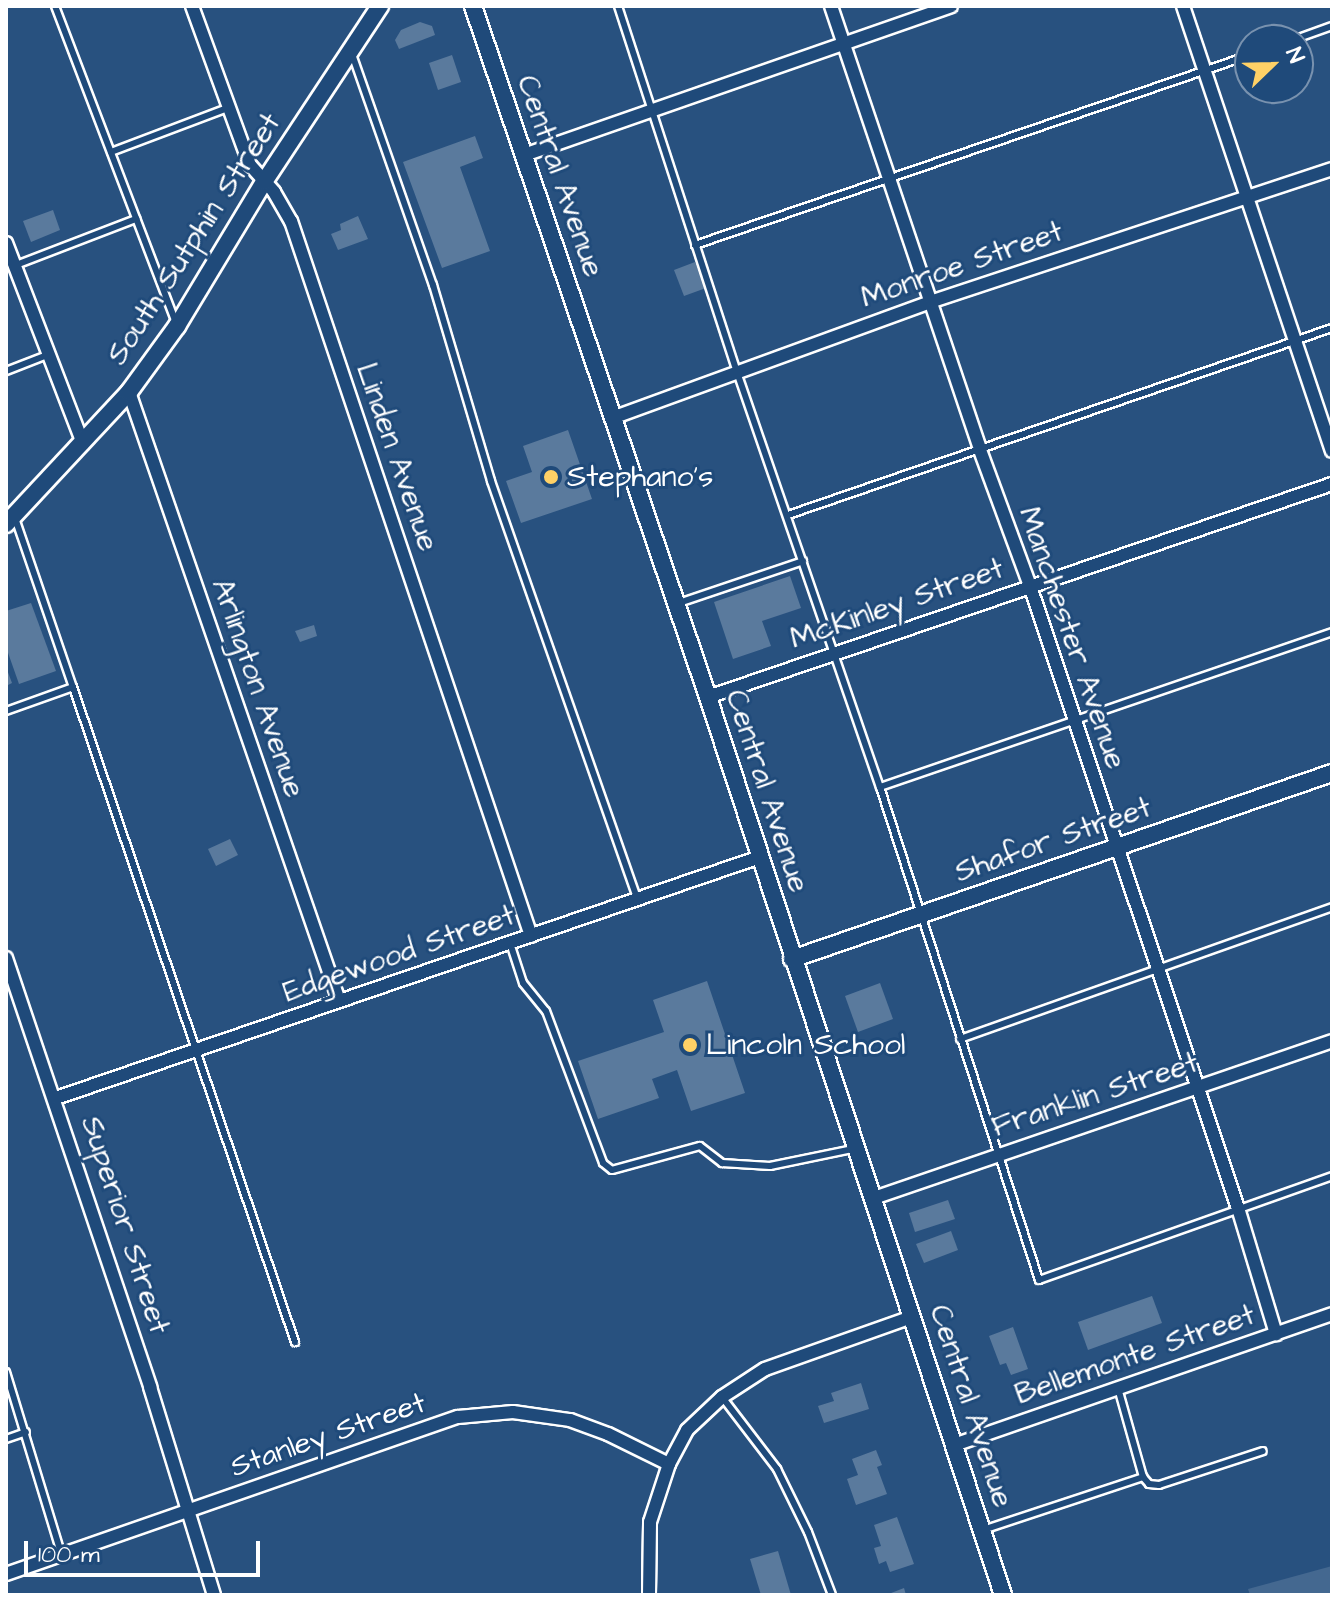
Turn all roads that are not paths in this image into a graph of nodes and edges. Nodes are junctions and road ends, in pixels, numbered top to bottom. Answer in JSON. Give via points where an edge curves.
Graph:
{"nodes":[{"id":1,"x":55,"y":6,"type":"edge"},
{"id":2,"x":192,"y":6,"type":"edge"},
{"id":3,"x":380,"y":6,"type":"edge"},
{"id":4,"x":473,"y":6,"type":"edge"},
{"id":5,"x":618,"y":6,"type":"edge"},
{"id":6,"x":831,"y":6,"type":"edge"},
{"id":7,"x":951,"y":6,"type":"edge"},
{"id":8,"x":1183,"y":6,"type":"edge"},
{"id":9,"x":844,"y":42,"type":"junction"},
{"id":10,"x":351,"y":51,"type":"junction"},
{"id":11,"x":1234,"y":61,"type":"edge"},
{"id":12,"x":1204,"y":71,"type":"junction"},
{"id":13,"x":230,"y":107,"type":"junction"},
{"id":14,"x":652,"y":110,"type":"junction"},
{"id":15,"x":111,"y":152,"type":"junction"},
{"id":16,"x":524,"y":155,"type":"junction"},
{"id":17,"x":1332,"y":169,"type":"edge"},
{"id":18,"x":889,"y":179,"type":"junction"},
{"id":19,"x":264,"y":182,"type":"junction"},
{"id":20,"x":1247,"y":197,"type":"junction"},
{"id":21,"x":136,"y":219,"type":"junction"},
{"id":22,"x":6,"y":243,"type":"edge"},
{"id":23,"x":695,"y":245,"type":"junction"},
{"id":24,"x":14,"y":265,"type":"junction"},
{"id":25,"x":933,"y":301,"type":"junction"},
{"id":26,"x":177,"y":326,"type":"junction"},
{"id":27,"x":1332,"y":328,"type":"edge"},
{"id":28,"x":1294,"y":341,"type":"junction"},
{"id":29,"x":47,"y":355,"type":"junction"},
{"id":30,"x":6,"y":371,"type":"edge"},
{"id":31,"x":737,"y":372,"type":"junction"},
{"id":32,"x":129,"y":392,"type":"junction"},
{"id":33,"x":612,"y":418,"type":"junction"},
{"id":34,"x":83,"y":444,"type":"junction"},
{"id":35,"x":980,"y":450,"type":"junction"},
{"id":36,"x":1332,"y":451,"type":"edge"},
{"id":37,"x":1332,"y":484,"type":"edge"},
{"id":38,"x":788,"y":515,"type":"junction"},
{"id":39,"x":10,"y":520,"type":"edge"},
{"id":40,"x":803,"y":561,"type":"junction"},
{"id":41,"x":1030,"y":586,"type":"junction"},
{"id":42,"x":676,"y":604,"type":"junction"},
{"id":43,"x":1332,"y":632,"type":"edge"},
{"id":44,"x":833,"y":653,"type":"junction"},
{"id":45,"x":73,"y":687,"type":"junction"},
{"id":46,"x":708,"y":697,"type":"junction"},
{"id":47,"x":6,"y":711,"type":"edge"},
{"id":48,"x":1073,"y":723,"type":"junction"},
{"id":49,"x":1332,"y":773,"type":"edge"},
{"id":50,"x":880,"y":787,"type":"junction"},
{"id":51,"x":1115,"y":848,"type":"junction"},
{"id":52,"x":760,"y":857,"type":"junction"},
{"id":53,"x":639,"y":902,"type":"junction"},
{"id":54,"x":1332,"y":907,"type":"edge"},
{"id":55,"x":920,"y":916,"type":"junction"},
{"id":56,"x":531,"y":936,"type":"junction"},
{"id":57,"x":510,"y":943,"type":"junction"},
{"id":58,"x":6,"y":958,"type":"edge"},
{"id":59,"x":792,"y":959,"type":"junction"},
{"id":60,"x":1156,"y":967,"type":"junction"},
{"id":61,"x":339,"y":1001,"type":"junction"},
{"id":62,"x":960,"y":1039,"type":"junction"},
{"id":63,"x":1332,"y":1041,"type":"edge"},
{"id":64,"x":196,"y":1052,"type":"junction"},
{"id":65,"x":1197,"y":1089,"type":"junction"},
{"id":66,"x":56,"y":1098,"type":"junction"},
{"id":67,"x":857,"y":1148,"type":"junction"},
{"id":68,"x":997,"y":1154,"type":"junction"},
{"id":69,"x":1332,"y":1176,"type":"edge"},
{"id":70,"x":874,"y":1198,"type":"junction"},
{"id":71,"x":1238,"y":1208,"type":"junction"},
{"id":72,"x":1332,"y":1314,"type":"edge"},
{"id":73,"x":912,"y":1317,"type":"junction"},
{"id":74,"x":1276,"y":1334,"type":"junction"},
{"id":75,"x":295,"y":1342,"type":"dead end"},
{"id":76,"x":6,"y":1372,"type":"edge"},
{"id":77,"x":1118,"y":1388,"type":"junction"},
{"id":78,"x":722,"y":1397,"type":"junction"},
{"id":79,"x":26,"y":1432,"type":"junction"},
{"id":80,"x":6,"y":1439,"type":"edge"},
{"id":81,"x":954,"y":1445,"type":"junction"},
{"id":82,"x":1263,"y":1451,"type":"dead end"},
{"id":83,"x":669,"y":1464,"type":"junction"},
{"id":84,"x":1143,"y":1477,"type":"junction"},
{"id":85,"x":188,"y":1510,"type":"junction"},
{"id":86,"x":981,"y":1530,"type":"junction"},
{"id":87,"x":62,"y":1557,"type":"junction"},
{"id":88,"x":6,"y":1574,"type":"edge"},
{"id":89,"x":214,"y":1595,"type":"edge"},
{"id":90,"x":649,"y":1595,"type":"edge"},
{"id":91,"x":832,"y":1595,"type":"edge"},
{"id":92,"x":1003,"y":1595,"type":"edge"}],
"edges":[{"from":1,"to":15,"type":"lane"},
{"from":2,"to":13,"type":"street","name":"Linden Avenue"},
{"from":3,"to":10,"type":"street","name":"South Sutphin Street"},
{"from":4,"to":16,"type":"street","name":"Central Avenue"},
{"from":5,"to":14,"type":"lane"},
{"from":6,"to":9,"type":"street","name":"Manchester Avenue"},
{"from":7,"to":9,"type":"street"},
{"from":8,"to":12,"type":"street"},
{"from":9,"to":14,"type":"street"},
{"from":9,"to":18,"type":"street","name":"Manchester Avenue"},
{"from":10,"to":19,"type":"street","name":"South Sutphin Street"},
{"from":10,"to":53,"type":"lane","via":[[433,285],[491,481]]},
{"from":11,"to":12,"type":"lane"},
{"from":12,"to":18,"type":"lane"},
{"from":12,"to":20,"type":"street"},
{"from":13,"to":15,"type":"lane"},
{"from":13,"to":19,"type":"street","name":"Linden Avenue","via":[[250,165]]},
{"from":14,"to":16,"type":"street"},
{"from":14,"to":23,"type":"lane"},
{"from":15,"to":21,"type":"lane"},
{"from":16,"to":33,"type":"street","name":"Central Avenue"},
{"from":17,"to":20,"type":"street","name":"Monroe Street"},
{"from":18,"to":23,"type":"lane"},
{"from":18,"to":25,"type":"street","name":"Manchester Avenue"},
{"from":19,"to":26,"type":"street","name":"South Sutphin Street"},
{"from":19,"to":56,"type":"street","name":"Linden Avenue","via":[[291,221]]},
{"from":20,"to":25,"type":"street","name":"Monroe Street"},
{"from":20,"to":28,"type":"street"},
{"from":21,"to":24,"type":"lane"},
{"from":21,"to":26,"type":"lane"},
{"from":22,"to":24,"type":"street"},
{"from":23,"to":31,"type":"lane"},
{"from":24,"to":29,"type":"street"},
{"from":25,"to":31,"type":"street","name":"Monroe Street"},
{"from":25,"to":35,"type":"street","name":"Manchester Avenue"},
{"from":26,"to":32,"type":"street","name":"South Sutphin Street"},
{"from":27,"to":28,"type":"lane"},
{"from":28,"to":35,"type":"lane"},
{"from":28,"to":36,"type":"street"},
{"from":29,"to":30,"type":"lane"},
{"from":29,"to":34,"type":"street"},
{"from":31,"to":33,"type":"street","name":"Monroe Street"},
{"from":31,"to":38,"type":"lane"},
{"from":32,"to":34,"type":"street","name":"South Sutphin Street"},
{"from":32,"to":61,"type":"street","name":"Arlington Avenue"},
{"from":33,"to":42,"type":"street","name":"Central Avenue"},
{"from":34,"to":39,"type":"street","name":"South Sutphin Street"},
{"from":35,"to":38,"type":"lane"},
{"from":35,"to":41,"type":"street","name":"Manchester Avenue"},
{"from":37,"to":41,"type":"street","name":"McKinley Street"},
{"from":38,"to":40,"type":"lane"},
{"from":39,"to":45,"type":"lane"},
{"from":40,"to":42,"type":"lane"},
{"from":40,"to":44,"type":"lane"},
{"from":41,"to":44,"type":"street","name":"McKinley Street"},
{"from":41,"to":48,"type":"street","name":"Manchester Avenue"},
{"from":42,"to":46,"type":"street","name":"Central Avenue"},
{"from":43,"to":48,"type":"lane"},
{"from":44,"to":46,"type":"street","name":"McKinley Street"},
{"from":44,"to":50,"type":"lane"},
{"from":45,"to":47,"type":"lane"},
{"from":45,"to":64,"type":"lane"},
{"from":46,"to":52,"type":"street","name":"Central Avenue"},
{"from":48,"to":50,"type":"lane"},
{"from":48,"to":51,"type":"street","name":"Manchester Avenue"},
{"from":49,"to":51,"type":"street","name":"Shafor Street"},
{"from":50,"to":55,"type":"lane"},
{"from":51,"to":55,"type":"street","name":"Shafor Street"},
{"from":51,"to":60,"type":"street","name":"Manchester Avenue"},
{"from":52,"to":53,"type":"street","name":"Edgewood Street"},
{"from":52,"to":59,"type":"street","name":"Central Avenue"},
{"from":53,"to":56,"type":"street","name":"Edgewood Street"},
{"from":54,"to":60,"type":"lane"},
{"from":55,"to":59,"type":"street","name":"Shafor Street"},
{"from":55,"to":62,"type":"lane"},
{"from":56,"to":57,"type":"street","name":"Edgewood Street"},
{"from":57,"to":61,"type":"street","name":"Edgewood Street"},
{"from":57,"to":67,"type":"lane","via":[[523,983],[546,1011],[603,1163],[612,1170],[700,1146],[722,1163],[770,1166]]},
{"from":58,"to":66,"type":"street","name":"Superior Street"},
{"from":59,"to":67,"type":"street","name":"Central Avenue"},
{"from":60,"to":62,"type":"lane"},
{"from":60,"to":65,"type":"street","name":"Manchester Avenue"},
{"from":61,"to":64,"type":"street","name":"Edgewood Street"},
{"from":62,"to":68,"type":"lane"},
{"from":63,"to":65,"type":"street","name":"Franklin Street"},
{"from":64,"to":66,"type":"street","name":"Edgewood Street"},
{"from":64,"to":75,"type":"lane"},
{"from":65,"to":68,"type":"street","name":"Franklin Street"},
{"from":65,"to":71,"type":"street","name":"Manchester Avenue"},
{"from":66,"to":85,"type":"street","name":"Superior Street"},
{"from":67,"to":70,"type":"street","name":"Central Avenue"},
{"from":68,"to":70,"type":"street","name":"Franklin Street"},
{"from":68,"to":71,"type":"lane","via":[[1039,1280]]},
{"from":69,"to":71,"type":"lane"},
{"from":70,"to":73,"type":"street","name":"Central Avenue"},
{"from":71,"to":74,"type":"street","name":"Manchester Avenue"},
{"from":72,"to":74,"type":"street","name":"Bellemonte Street"},
{"from":73,"to":78,"type":"street","via":[[802,1353]]},
{"from":73,"to":81,"type":"street","name":"Central Avenue"},
{"from":74,"to":77,"type":"street","name":"Bellemonte Street"},
{"from":76,"to":79,"type":"lane"},
{"from":77,"to":81,"type":"street","name":"Bellemonte Street"},
{"from":77,"to":84,"type":"lane"},
{"from":78,"to":83,"type":"street","via":[[687,1430]]},
{"from":78,"to":91,"type":"lane","via":[[777,1469]]},
{"from":79,"to":80,"type":"lane"},
{"from":79,"to":87,"type":"lane"},
{"from":81,"to":86,"type":"street","name":"Central Avenue"},
{"from":82,"to":84,"type":"lane","via":[[1159,1485]]},
{"from":83,"to":85,"type":"street","name":"Stanley Street","via":[[570,1420],[513,1412],[458,1417]]},
{"from":83,"to":90,"type":"street","via":[[650,1522]]},
{"from":84,"to":86,"type":"lane"},
{"from":85,"to":87,"type":"street","name":"Stanley Street"},
{"from":85,"to":89,"type":"street","name":"Superior Street"},
{"from":86,"to":92,"type":"street","name":"Central Avenue"},
{"from":87,"to":88,"type":"street","name":"Stanley Street"}]}
